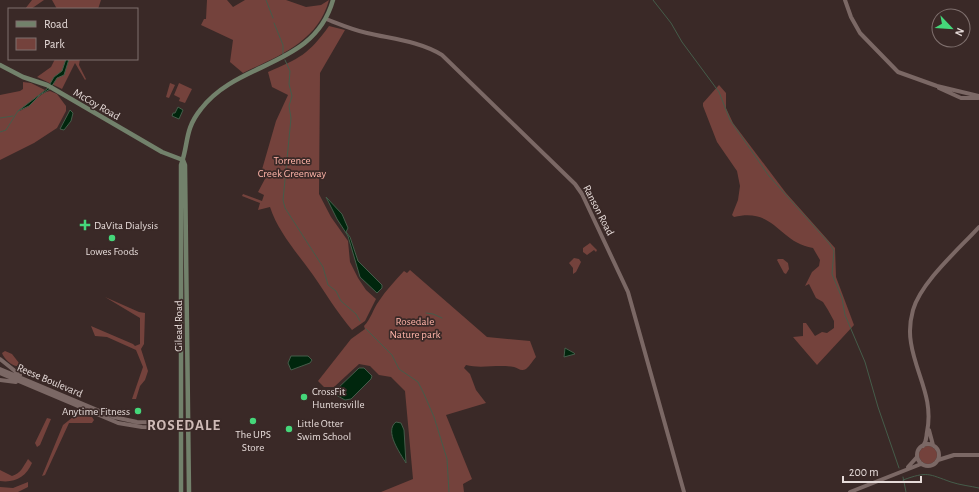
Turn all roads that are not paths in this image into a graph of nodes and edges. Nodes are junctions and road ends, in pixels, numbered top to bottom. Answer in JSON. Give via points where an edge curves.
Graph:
{"nodes":[{"id":1,"x":333,"y":0,"type":"edge"},
{"id":2,"x":845,"y":0,"type":"edge"},
{"id":3,"x":326,"y":19,"type":"junction"},
{"id":4,"x":0,"y":66,"type":"edge"},
{"id":5,"x":979,"y":97,"type":"edge"},
{"id":6,"x":183,"y":160,"type":"junction"},
{"id":7,"x":979,"y":227,"type":"edge"},
{"id":8,"x":181,"y":339,"type":"junction"},
{"id":9,"x":0,"y":359,"type":"edge"},
{"id":10,"x":187,"y":362,"type":"junction"},
{"id":11,"x":0,"y":369,"type":"edge"},
{"id":12,"x":0,"y":373,"type":"edge"},
{"id":13,"x":0,"y":380,"type":"edge"},
{"id":14,"x":31,"y":381,"type":"junction"},
{"id":15,"x":24,"y":384,"type":"junction"},
{"id":16,"x":181,"y":422,"type":"junction"},
{"id":17,"x":187,"y":423,"type":"junction"},
{"id":18,"x":188,"y":428,"type":"junction"},
{"id":19,"x":928,"y":428,"type":"junction"},
{"id":20,"x":181,"y":429,"type":"junction"},
{"id":21,"x":933,"y":445,"type":"junction"},
{"id":22,"x":923,"y":446,"type":"junction"},
{"id":23,"x":938,"y":452,"type":"junction"},
{"id":24,"x":954,"y":455,"type":"junction"},
{"id":25,"x":979,"y":455,"type":"edge"},
{"id":26,"x":917,"y":457,"type":"junction"},
{"id":27,"x":938,"y":460,"type":"junction"},
{"id":28,"x":921,"y":464,"type":"junction"},
{"id":29,"x":903,"y":470,"type":"junction"},
{"id":30,"x":181,"y":492,"type":"edge"},
{"id":31,"x":189,"y":492,"type":"edge"},
{"id":32,"x":684,"y":492,"type":"edge"},
{"id":33,"x":850,"y":492,"type":"edge"}],
"edges":[{"from":1,"to":3,"type":"main road","name":"Gilead Road"},
{"from":2,"to":5,"type":"street","via":[[860,33],[893,68],[903,75],[937,86],[955,97]]},
{"from":3,"to":6,"type":"main road","name":"Gilead Road","via":[[314,35],[298,49],[228,85],[211,97],[192,122]]},
{"from":3,"to":32,"type":"street","name":"Ranson Road","via":[[350,28],[421,46],[442,55],[579,189],[628,292]]},
{"from":4,"to":6,"type":"main road","name":"McCoy Road","via":[[47,85],[162,152]]},
{"from":6,"to":8,"type":"main road","name":"Gilead Road"},
{"from":6,"to":10,"type":"main road","name":"Gilead Road"},
{"from":7,"to":19,"type":"street","via":[[927,284],[913,310],[910,336],[913,354],[927,394]]},
{"from":8,"to":10,"type":"main road","via":[[183,359]]},
{"from":8,"to":16,"type":"main road","name":"Gilead Road"},
{"from":9,"to":14,"type":"street","via":[[13,371]]},
{"from":10,"to":17,"type":"main road","name":"Gilead Road"},
{"from":11,"to":14,"type":"street","name":"Reese Boulevard"},
{"from":12,"to":15,"type":"street","name":"Reese Boulevard"},
{"from":13,"to":15,"type":"street"},
{"from":14,"to":16,"type":"street","name":"Reese Boulevard","via":[[114,417],[137,422]]},
{"from":15,"to":20,"type":"street","name":"Reese Boulevard","via":[[118,423],[135,427]]},
{"from":16,"to":17,"type":"street","name":"Reese Boulevard"},
{"from":16,"to":20,"type":"main road","name":"Gilead Road"},
{"from":17,"to":18,"type":"main road","name":"Gilead Road"},
{"from":18,"to":20,"type":"street","name":"Reese Boulevard"},
{"from":18,"to":31,"type":"main road","name":"Gilead Road"},
{"from":19,"to":21,"type":"street"},
{"from":19,"to":22,"type":"street"},
{"from":20,"to":30,"type":"main road","name":"Gilead Road"},
{"from":21,"to":22,"type":"street"},
{"from":21,"to":23,"type":"street"},
{"from":22,"to":26,"type":"street"},
{"from":23,"to":24,"type":"street"},
{"from":23,"to":27,"type":"street"},
{"from":24,"to":25,"type":"street"},
{"from":24,"to":27,"type":"street"},
{"from":26,"to":28,"type":"street"},
{"from":26,"to":29,"type":"street"},
{"from":27,"to":28,"type":"street","via":[[931,466]]},
{"from":28,"to":29,"type":"street"},
{"from":29,"to":33,"type":"street","via":[[886,480]]}]}
